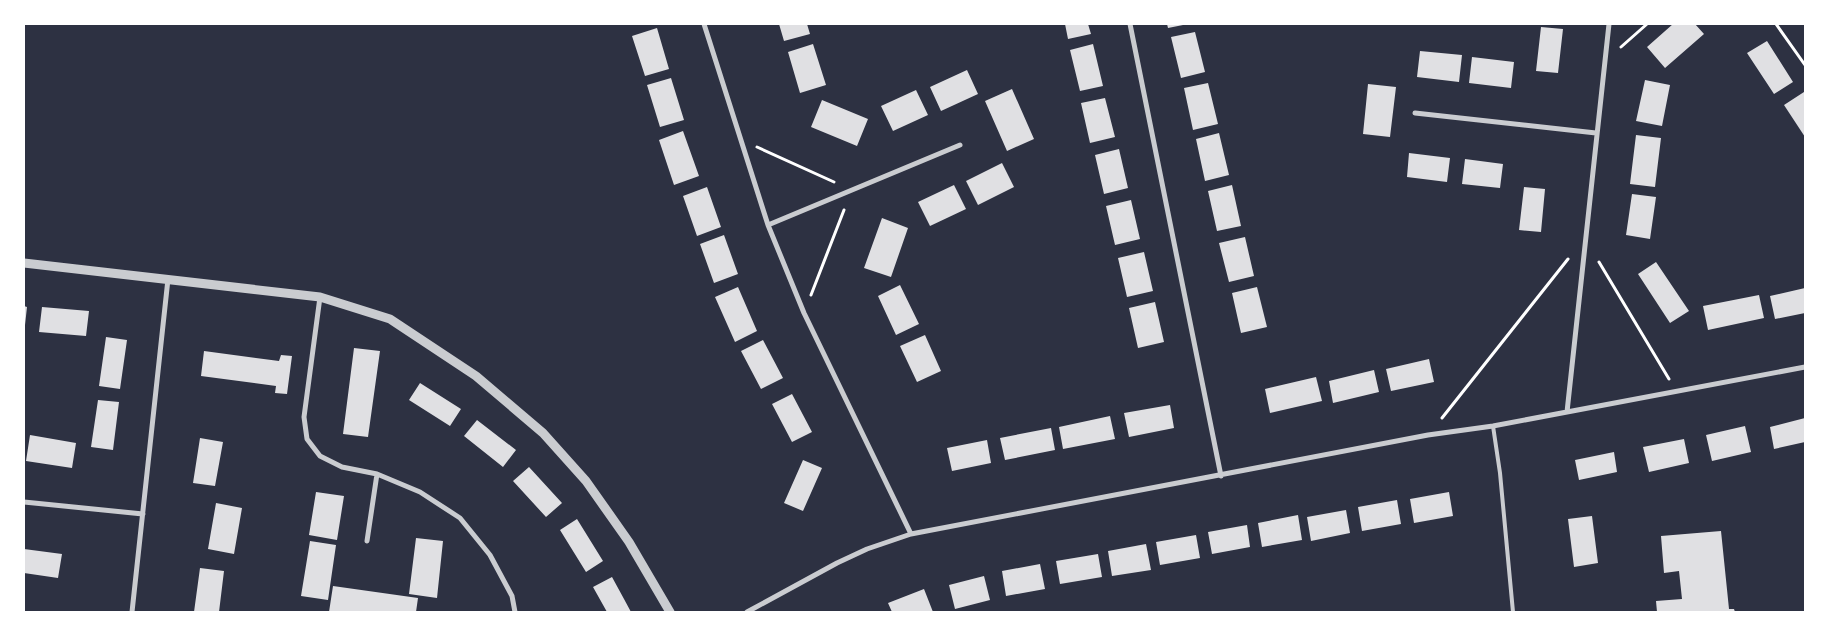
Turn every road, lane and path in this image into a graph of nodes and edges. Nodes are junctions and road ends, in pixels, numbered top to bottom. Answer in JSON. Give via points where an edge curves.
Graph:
{"nodes":[{"id":1,"x":704,"y":24,"type":"edge"},
{"id":2,"x":1130,"y":24,"type":"edge"},
{"id":3,"x":1609,"y":24,"type":"edge"},
{"id":4,"x":1647,"y":24,"type":"edge"},
{"id":5,"x":1776,"y":24,"type":"edge"},
{"id":6,"x":1604,"y":63,"type":"junction"},
{"id":7,"x":1805,"y":65,"type":"edge"},
{"id":8,"x":1415,"y":113,"type":"dead end"},
{"id":9,"x":1596,"y":133,"type":"junction"},
{"id":10,"x":960,"y":145,"type":"dead end"},
{"id":11,"x":768,"y":226,"type":"junction"},
{"id":12,"x":1584,"y":238,"type":"junction"},
{"id":13,"x":24,"y":263,"type":"edge"},
{"id":14,"x":168,"y":278,"type":"junction"},
{"id":15,"x":320,"y":297,"type":"junction"},
{"id":16,"x":1805,"y":367,"type":"edge"},
{"id":17,"x":1676,"y":390,"type":"junction"},
{"id":18,"x":1567,"y":412,"type":"junction"},
{"id":19,"x":1493,"y":426,"type":"junction"},
{"id":20,"x":1428,"y":435,"type":"junction"},
{"id":21,"x":377,"y":474,"type":"junction"},
{"id":22,"x":1221,"y":476,"type":"junction"},
{"id":23,"x":24,"y":502,"type":"edge"},
{"id":24,"x":143,"y":514,"type":"junction"},
{"id":25,"x":911,"y":534,"type":"junction"},
{"id":26,"x":367,"y":541,"type":"dead end"},
{"id":27,"x":132,"y":612,"type":"edge"},
{"id":28,"x":515,"y":612,"type":"edge"},
{"id":29,"x":670,"y":612,"type":"edge"},
{"id":30,"x":747,"y":612,"type":"edge"},
{"id":31,"x":1513,"y":612,"type":"edge"}],
"edges":[{"from":1,"to":11,"type":"street"},
{"from":2,"to":22,"type":"street"},
{"from":3,"to":6,"type":"street"},
{"from":4,"to":6,"type":"path"},
{"from":5,"to":7,"type":"path"},
{"from":6,"to":9,"type":"street"},
{"from":8,"to":9,"type":"street"},
{"from":9,"to":12,"type":"street"},
{"from":10,"to":11,"type":"street"},
{"from":11,"to":25,"type":"street","via":[[804,313]]},
{"from":12,"to":17,"type":"path"},
{"from":12,"to":18,"type":"street"},
{"from":12,"to":20,"type":"path"},
{"from":13,"to":14,"type":"street"},
{"from":14,"to":15,"type":"street"},
{"from":14,"to":24,"type":"street"},
{"from":15,"to":21,"type":"street","via":[[304,417],[307,439],[320,456],[342,468]]},
{"from":15,"to":29,"type":"street","via":[[390,319],[476,376],[542,433],[592,489]]},
{"from":16,"to":17,"type":"street"},
{"from":17,"to":18,"type":"street"},
{"from":18,"to":19,"type":"street"},
{"from":19,"to":20,"type":"street"},
{"from":19,"to":31,"type":"lane"},
{"from":20,"to":22,"type":"street"},
{"from":21,"to":26,"type":"street"},
{"from":21,"to":28,"type":"street","via":[[420,492],[460,518],[490,555],[512,596]]},
{"from":22,"to":25,"type":"street"},
{"from":23,"to":24,"type":"street"},
{"from":24,"to":27,"type":"street"},
{"from":25,"to":30,"type":"street","via":[[837,563]]}]}
